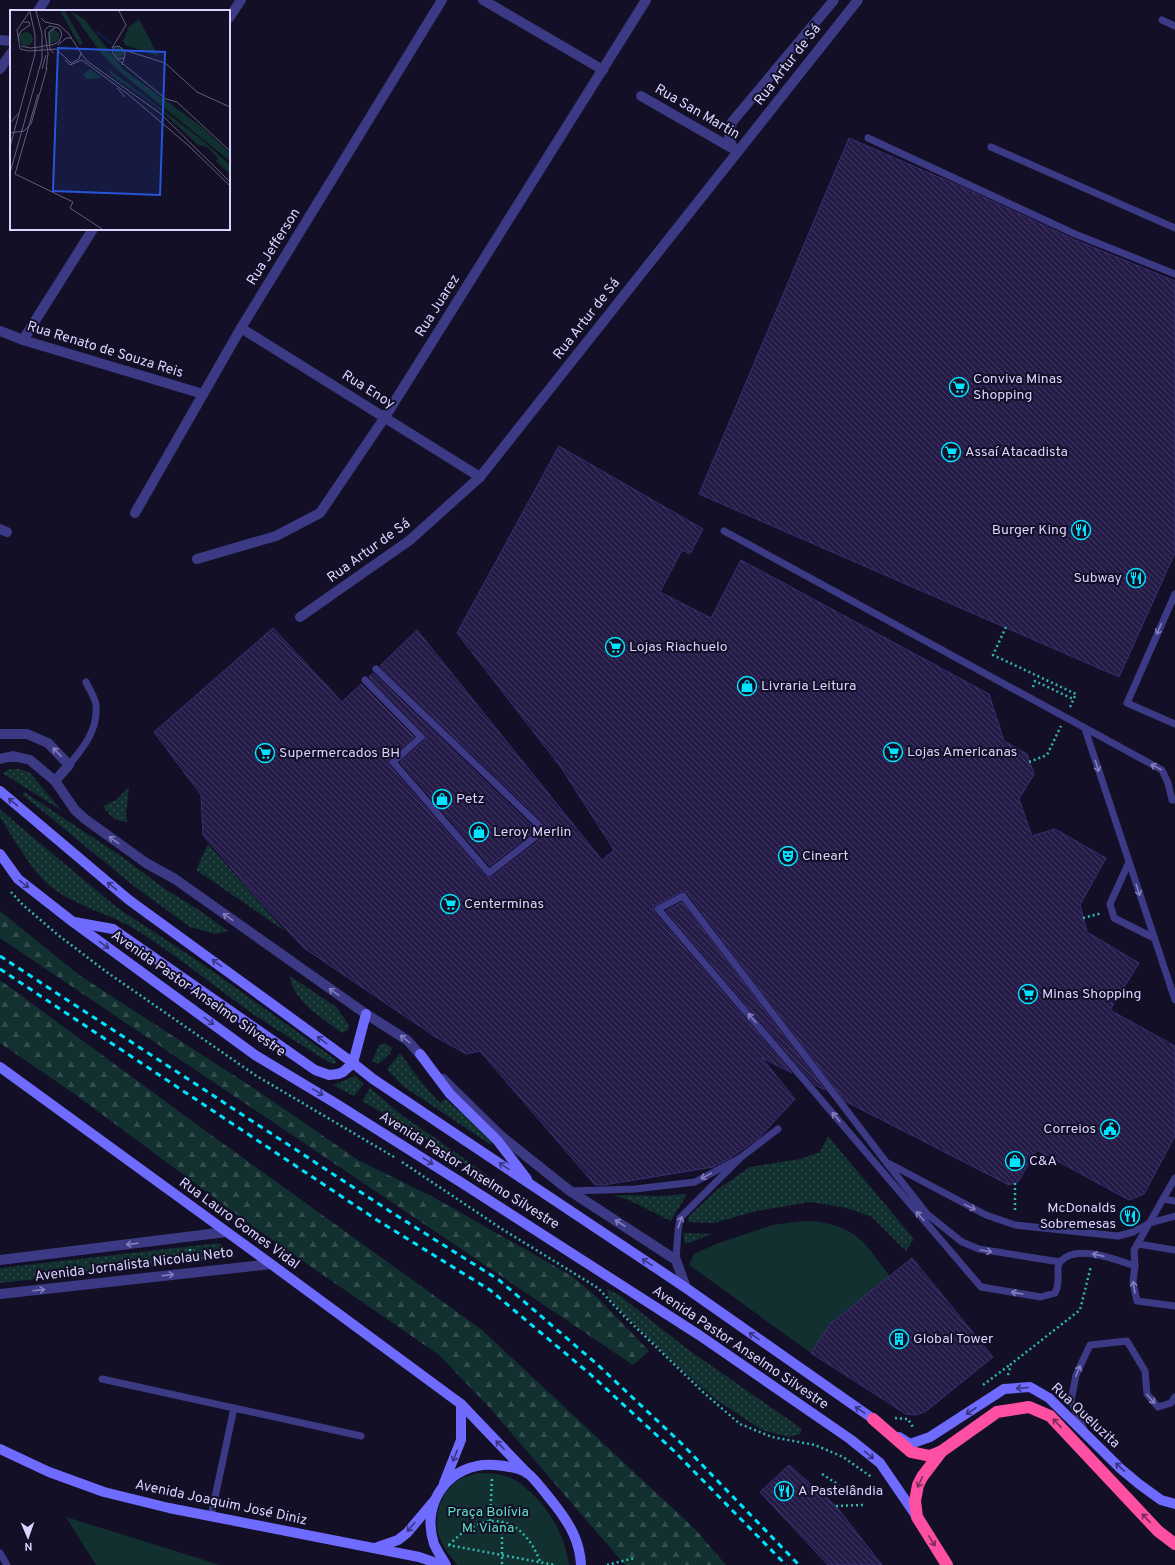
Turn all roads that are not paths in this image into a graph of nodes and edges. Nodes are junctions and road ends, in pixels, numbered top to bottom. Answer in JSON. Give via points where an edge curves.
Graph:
{"nodes":[{"id":1,"x":45,"y":0,"type":"edge"},
{"id":2,"x":241,"y":0,"type":"edge"},
{"id":3,"x":442,"y":0,"type":"edge"},
{"id":4,"x":483,"y":0,"type":"edge"},
{"id":5,"x":646,"y":0,"type":"edge"},
{"id":6,"x":834,"y":0,"type":"edge"},
{"id":7,"x":858,"y":0,"type":"edge"},
{"id":8,"x":39,"y":10,"type":"edge"},
{"id":9,"x":230,"y":16,"type":"edge"},
{"id":10,"x":1162,"y":20,"type":"dead end"},
{"id":11,"x":1175,"y":26,"type":"edge"},
{"id":12,"x":0,"y":40,"type":"edge"},
{"id":13,"x":10,"y":41,"type":"edge"},
{"id":14,"x":10,"y":54,"type":"edge"},
{"id":15,"x":0,"y":68,"type":"edge"},
{"id":16,"x":603,"y":70,"type":"junction"},
{"id":17,"x":641,"y":96,"type":"dead end"},
{"id":18,"x":868,"y":138,"type":"dead end"},
{"id":19,"x":991,"y":146,"type":"dead end"},
{"id":20,"x":735,"y":150,"type":"junction"},
{"id":21,"x":1175,"y":228,"type":"edge"},
{"id":22,"x":92,"y":230,"type":"edge"},
{"id":23,"x":1175,"y":274,"type":"edge"},
{"id":24,"x":241,"y":328,"type":"junction"},
{"id":25,"x":0,"y":331,"type":"edge"},
{"id":26,"x":23,"y":340,"type":"junction"},
{"id":27,"x":203,"y":394,"type":"junction"},
{"id":28,"x":385,"y":417,"type":"junction"},
{"id":29,"x":480,"y":477,"type":"junction"},
{"id":30,"x":135,"y":513,"type":"dead end"},
{"id":31,"x":724,"y":531,"type":"dead end"},
{"id":32,"x":197,"y":559,"type":"dead end"},
{"id":33,"x":1175,"y":594,"type":"edge"},
{"id":34,"x":300,"y":617,"type":"dead end"},
{"id":35,"x":376,"y":669,"type":"dead end"},
{"id":36,"x":366,"y":680,"type":"dead end"},
{"id":37,"x":86,"y":682,"type":"dead end"},
{"id":38,"x":1175,"y":724,"type":"edge"},
{"id":39,"x":1085,"y":729,"type":"junction"},
{"id":40,"x":0,"y":734,"type":"edge"},
{"id":41,"x":0,"y":759,"type":"edge"},
{"id":42,"x":69,"y":765,"type":"junction"},
{"id":43,"x":55,"y":781,"type":"junction"},
{"id":44,"x":0,"y":791,"type":"edge"},
{"id":45,"x":1174,"y":800,"type":"edge"},
{"id":46,"x":0,"y":854,"type":"edge"},
{"id":47,"x":1129,"y":862,"type":"junction"},
{"id":48,"x":72,"y":922,"type":"junction"},
{"id":49,"x":1154,"y":938,"type":"junction"},
{"id":50,"x":1175,"y":1000,"type":"edge"},
{"id":51,"x":366,"y":1014,"type":"junction"},
{"id":52,"x":420,"y":1054,"type":"junction"},
{"id":53,"x":353,"y":1063,"type":"junction"},
{"id":54,"x":0,"y":1067,"type":"edge"},
{"id":55,"x":778,"y":1129,"type":"dead end"},
{"id":56,"x":740,"y":1158,"type":"junction"},
{"id":57,"x":886,"y":1162,"type":"junction"},
{"id":58,"x":1175,"y":1178,"type":"edge"},
{"id":59,"x":532,"y":1185,"type":"junction"},
{"id":60,"x":570,"y":1191,"type":"junction"},
{"id":61,"x":1163,"y":1199,"type":"junction"},
{"id":62,"x":1175,"y":1201,"type":"edge"},
{"id":63,"x":1175,"y":1216,"type":"edge"},
{"id":64,"x":1150,"y":1224,"type":"junction"},
{"id":65,"x":226,"y":1232,"type":"junction"},
{"id":66,"x":1138,"y":1244,"type":"junction"},
{"id":67,"x":1175,"y":1250,"type":"edge"},
{"id":68,"x":0,"y":1260,"type":"edge"},
{"id":69,"x":676,"y":1260,"type":"junction"},
{"id":70,"x":1060,"y":1262,"type":"junction"},
{"id":71,"x":271,"y":1264,"type":"junction"},
{"id":72,"x":1135,"y":1266,"type":"junction"},
{"id":73,"x":686,"y":1288,"type":"junction"},
{"id":74,"x":0,"y":1294,"type":"edge"},
{"id":75,"x":1175,"y":1306,"type":"edge"},
{"id":76,"x":102,"y":1379,"type":"dead end"},
{"id":77,"x":1175,"y":1397,"type":"edge"},
{"id":78,"x":461,"y":1404,"type":"junction"},
{"id":79,"x":234,"y":1408,"type":"junction"},
{"id":80,"x":873,"y":1419,"type":"junction"},
{"id":81,"x":1086,"y":1434,"type":"junction"},
{"id":82,"x":361,"y":1436,"type":"dead end"},
{"id":83,"x":930,"y":1438,"type":"joint"},
{"id":84,"x":0,"y":1449,"type":"edge"},
{"id":85,"x":942,"y":1452,"type":"junction"},
{"id":86,"x":527,"y":1473,"type":"junction"},
{"id":87,"x":444,"y":1484,"type":"junction"},
{"id":88,"x":437,"y":1498,"type":"junction"},
{"id":89,"x":1175,"y":1504,"type":"edge"},
{"id":90,"x":211,"y":1516,"type":"junction"},
{"id":91,"x":917,"y":1516,"type":"junction"},
{"id":92,"x":1175,"y":1544,"type":"edge"},
{"id":93,"x":375,"y":1548,"type":"junction"},
{"id":94,"x":0,"y":1553,"type":"edge"},
{"id":95,"x":7,"y":1565,"type":"edge"},
{"id":96,"x":442,"y":1565,"type":"edge"},
{"id":97,"x":446,"y":1565,"type":"edge"},
{"id":98,"x":581,"y":1565,"type":"edge"},
{"id":99,"x":947,"y":1565,"type":"edge"}],
"edges":[{"from":1,"to":8,"type":"street"},
{"from":2,"to":9,"type":"street"},
{"from":3,"to":24,"type":"street","name":"Rua Jefferson"},
{"from":4,"to":16,"type":"street"},
{"from":5,"to":16,"type":"street","name":"Rua Juarez"},
{"from":6,"to":20,"type":"street","name":"Rua Artur de Sá","via":[[732,122],[729,138]]},
{"from":7,"to":20,"type":"street","name":"Rua Artur de Sá"},
{"from":10,"to":11,"type":"lane"},
{"from":12,"to":13,"type":"street"},
{"from":14,"to":15,"type":"street"},
{"from":16,"to":28,"type":"street","name":"Rua Juarez"},
{"from":17,"to":20,"type":"street","name":"Rua San Martin"},
{"from":18,"to":23,"type":"lane","via":[[1075,234]]},
{"from":19,"to":21,"type":"lane"},
{"from":20,"to":29,"type":"street","name":"Rua Artur de Sá"},
{"from":22,"to":26,"type":"street"},
{"from":24,"to":27,"type":"street","name":"Rua Jefferson"},
{"from":24,"to":28,"type":"street","name":"Rua Enoy"},
{"from":25,"to":26,"type":"street","name":"Rua Renato de Souza Reis"},
{"from":26,"to":27,"type":"street","name":"Rua Renato de Souza Reis"},
{"from":27,"to":30,"type":"street","name":"Rua Jefferson"},
{"from":28,"to":29,"type":"street","name":"Rua Enoy"},
{"from":28,"to":32,"type":"street","name":"Rua Juarez","via":[[320,513],[276,536]]},
{"from":29,"to":34,"type":"street","name":"Rua Artur de Sá","via":[[410,540]]},
{"from":31,"to":39,"type":"lane"},
{"from":33,"to":38,"type":"lane","one_way":true,"via":[[1127,702]]},
{"from":35,"to":36,"type":"lane","via":[[544,830],[489,873],[393,762],[421,736]]},
{"from":37,"to":42,"type":"lane","via":[[96,703],[95,723],[86,745]]},
{"from":45,"to":39,"type":"lane","one_way":true,"via":[[1162,770]]},
{"from":39,"to":47,"type":"lane","one_way":true},
{"from":42,"to":40,"type":"street","one_way":true,"via":[[48,743],[27,734]]},
{"from":41,"to":43,"type":"street","via":[[13,756],[30,760]]},
{"from":42,"to":43,"type":"street"},
{"from":51,"to":43,"type":"street","one_way":true,"via":[[176,879],[146,863],[85,819],[75,810]]},
{"from":53,"to":44,"type":"main road","name":"Avenida Pastor Anselmo Silvestre","one_way":true,"via":[[129,900]]},
{"from":46,"to":48,"type":"main road","name":"Avenida Pastor Anselmo Silvestre","one_way":true,"via":[[18,879]]},
{"from":47,"to":49,"type":"lane","one_way":true},
{"from":47,"to":49,"type":"lane","via":[[1110,904],[1114,918]]},
{"from":48,"to":53,"type":"main road","via":[[113,929],[315,1070],[329,1075],[338,1074]]},
{"from":48,"to":91,"type":"main road","name":"Avenida Pastor Anselmo Silvestre","one_way":true,"via":[[255,1055],[462,1183],[699,1335],[850,1439],[880,1463]]},
{"from":49,"to":50,"type":"lane"},
{"from":52,"to":51,"type":"street","one_way":true,"via":[[407,1040]]},
{"from":51,"to":53,"type":"main road"},
{"from":52,"to":59,"type":"main road","via":[[450,1094],[497,1140]]},
{"from":52,"to":60,"type":"street","via":[[501,1136]]},
{"from":59,"to":53,"type":"main road","name":"Avenida Pastor Anselmo Silvestre","one_way":true},
{"from":54,"to":65,"type":"main road","name":"Rua Lauro Gomes Vidal"},
{"from":55,"to":56,"type":"lane"},
{"from":56,"to":60,"type":"lane","one_way":true,"via":[[695,1182]]},
{"from":69,"to":56,"type":"lane","one_way":true,"via":[[680,1218]]},
{"from":57,"to":64,"type":"lane","one_way":true,"via":[[980,1212],[1015,1225],[1118,1236]]},
{"from":57,"to":70,"type":"lane","one_way":true,"via":[[928,1214],[962,1242],[979,1250]]},
{"from":70,"to":57,"type":"lane","one_way":true,"via":[[1059,1281],[1055,1292],[1048,1295],[1041,1297],[981,1287],[658,910],[683,896]]},
{"from":58,"to":61,"type":"lane"},
{"from":73,"to":59,"type":"main road","name":"Avenida Pastor Anselmo Silvestre","one_way":true},
{"from":69,"to":60,"type":"street","one_way":true},
{"from":61,"to":62,"type":"lane"},
{"from":61,"to":64,"type":"lane"},
{"from":63,"to":64,"type":"lane"},
{"from":64,"to":66,"type":"lane"},
{"from":65,"to":68,"type":"street","name":"Avenida Jornalista Nicolau Neto","one_way":true},
{"from":65,"to":71,"type":"main road","name":"Rua Lauro Gomes Vidal"},
{"from":66,"to":67,"type":"lane"},
{"from":66,"to":72,"type":"lane","via":[[1134,1250]]},
{"from":69,"to":73,"type":"street","name":"Avenida Pastor Anselmo Silvestre"},
{"from":72,"to":70,"type":"lane","one_way":true,"via":[[1094,1253],[1072,1255]]},
{"from":74,"to":71,"type":"street","name":"Avenida Jornalista Nicolau Neto","one_way":true},
{"from":71,"to":78,"type":"main road","name":"Rua Lauro Gomes Vidal"},
{"from":75,"to":72,"type":"lane","one_way":true,"via":[[1137,1301],[1133,1282]]},
{"from":80,"to":73,"type":"main road","name":"Avenida Pastor Anselmo Silvestre","one_way":true},
{"from":76,"to":79,"type":"lane"},
{"from":81,"to":77,"type":"lane","one_way":true,"via":[[1071,1401],[1076,1375],[1090,1345],[1127,1341],[1145,1371],[1147,1394],[1158,1407],[1171,1403]]},
{"from":86,"to":78,"type":"main road","name":"Rua Lauro Gomes Vidal","one_way":true},
{"from":78,"to":87,"type":"main road","one_way":true,"via":[[460,1440]]},
{"from":79,"to":82,"type":"lane"},
{"from":79,"to":90,"type":"lane"},
{"from":80,"to":83,"type":"main road","name":"Avenida Pastor Anselmo Silvestre","via":[[910,1444]]},
{"from":80,"to":85,"type":"highway","via":[[911,1452],[930,1456]]},
{"from":81,"to":83,"type":"main road","name":"Rua Queluzita","one_way":true,"via":[[1049,1398],[1030,1387],[1004,1389]]},
{"from":89,"to":81,"type":"main road","name":"Rua Queluzita","one_way":true,"via":[[1161,1500],[1139,1484]]},
{"from":84,"to":90,"type":"main road","name":"Avenida Joaquim José Diniz","via":[[49,1472],[104,1492]]},
{"from":85,"to":91,"type":"highway","one_way":true,"via":[[918,1485],[914,1501]]},
{"from":92,"to":85,"type":"highway","one_way":true,"via":[[1158,1531],[1050,1416],[1029,1407],[997,1412]]},
{"from":86,"to":87,"type":"main road","via":[[514,1468],[486,1465],[458,1472]]},
{"from":86,"to":98,"type":"main road","name":"Rua Lauro Gomes Vidal","via":[[565,1518],[578,1545]]},
{"from":87,"to":88,"type":"main road"},
{"from":88,"to":93,"type":"main road","one_way":true,"via":[[407,1533],[398,1540]]},
{"from":88,"to":97,"type":"main road","via":[[431,1515],[432,1536],[434,1545]]},
{"from":90,"to":93,"type":"main road","name":"Avenida Joaquim José Diniz"},
{"from":91,"to":99,"type":"highway","one_way":true},
{"from":93,"to":96,"type":"main road","name":"Avenida Joaquim José Diniz","via":[[419,1557]]},
{"from":94,"to":95,"type":"lane"}]}
